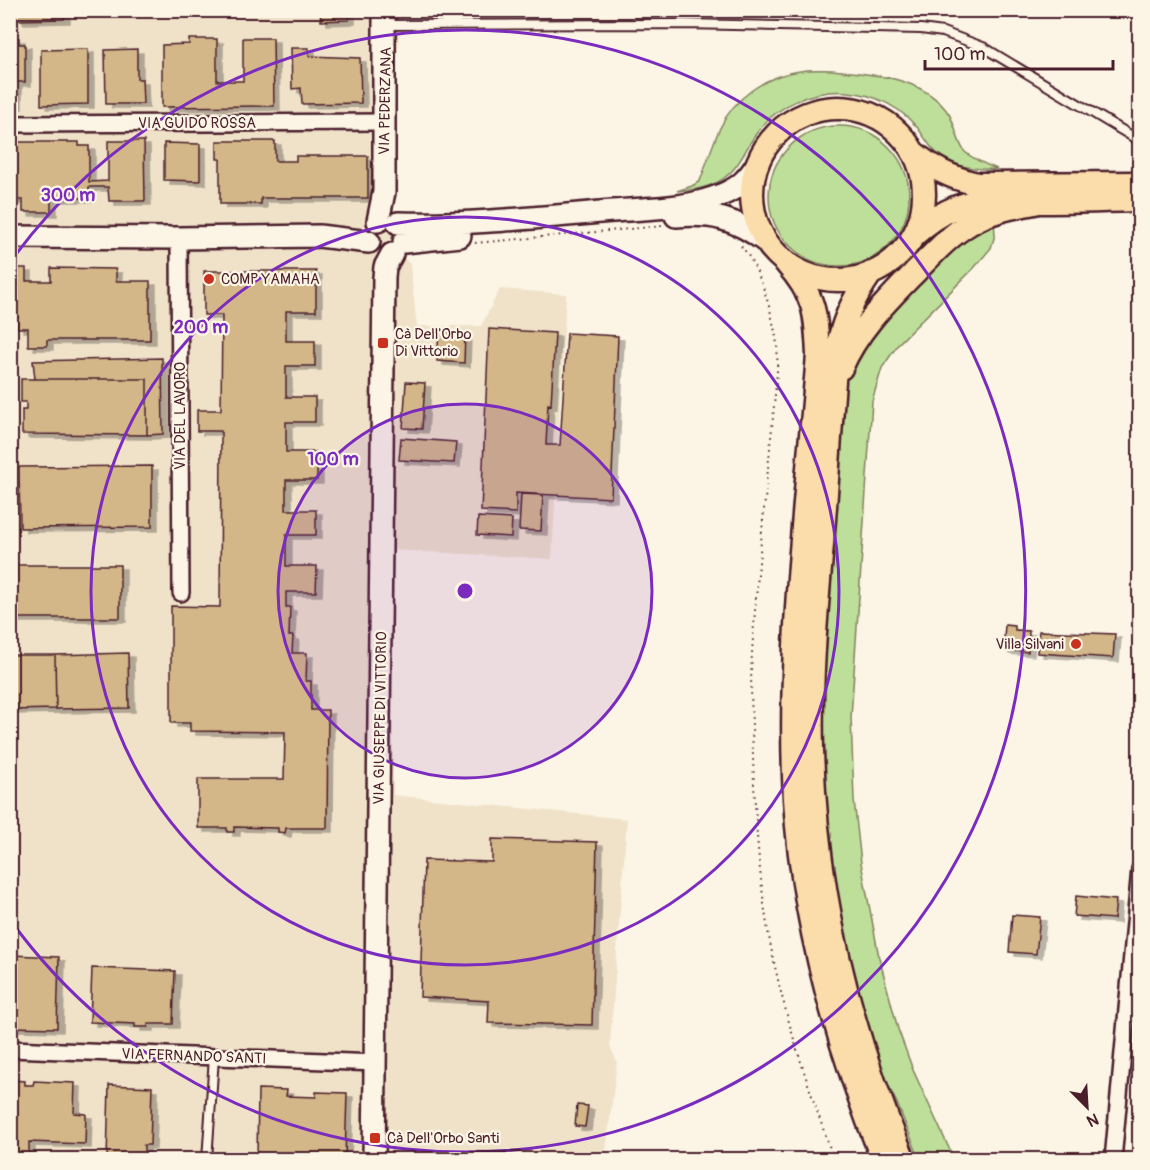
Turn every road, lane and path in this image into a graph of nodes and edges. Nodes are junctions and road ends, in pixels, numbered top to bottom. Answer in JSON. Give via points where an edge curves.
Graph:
{"nodes":[{"id":1,"x":385,"y":18,"type":"edge"},
{"id":2,"x":384,"y":122,"type":"junction"},
{"id":3,"x":10,"y":124,"type":"edge"},
{"id":4,"x":1140,"y":141,"type":"edge"},
{"id":5,"x":913,"y":152,"type":"junction"},
{"id":6,"x":758,"y":163,"type":"junction"},
{"id":7,"x":1140,"y":183,"type":"edge"},
{"id":8,"x":1140,"y":200,"type":"edge"},
{"id":9,"x":1039,"y":202,"type":"junction"},
{"id":10,"x":673,"y":225,"type":"dead end"},
{"id":11,"x":385,"y":235,"type":"junction"},
{"id":12,"x":914,"y":235,"type":"junction"},
{"id":13,"x":10,"y":237,"type":"edge"},
{"id":14,"x":179,"y":238,"type":"junction"},
{"id":15,"x":737,"y":241,"type":"dead end"},
{"id":16,"x":765,"y":241,"type":"junction"},
{"id":17,"x":473,"y":243,"type":"dead end"},
{"id":18,"x":786,"y":263,"type":"junction"},
{"id":19,"x":871,"y":273,"type":"junction"},
{"id":20,"x":834,"y":383,"type":"junction"},
{"id":21,"x":181,"y":593,"type":"dead end"},
{"id":22,"x":1140,"y":869,"type":"edge"},
{"id":23,"x":10,"y":1049,"type":"edge"},
{"id":24,"x":214,"y":1057,"type":"junction"},
{"id":25,"x":377,"y":1063,"type":"junction"},
{"id":26,"x":873,"y":1080,"type":"junction"},
{"id":27,"x":207,"y":1160,"type":"edge"},
{"id":28,"x":374,"y":1160,"type":"edge"},
{"id":29,"x":834,"y":1160,"type":"edge"},
{"id":30,"x":883,"y":1160,"type":"edge"},
{"id":31,"x":904,"y":1160,"type":"edge"},
{"id":32,"x":914,"y":1160,"type":"edge"},
{"id":33,"x":1113,"y":1160,"type":"edge"}],
"edges":[{"from":1,"to":2,"type":"street","name":"VIA PEDERZANA"},
{"from":1,"to":4,"type":"lane","via":[[943,32],[983,47]]},
{"from":2,"to":3,"type":"street","name":"VIA GUIDO ROSSA"},
{"from":2,"to":11,"type":"street","name":"VIA PEDERZANA"},
{"from":5,"to":6,"type":"main road","via":[[884,121],[843,108],[801,116],[768,144]]},
{"from":5,"to":7,"type":"main road","via":[[942,173],[977,184]]},
{"from":5,"to":12,"type":"main road","via":[[924,193],[922,215]]},
{"from":6,"to":11,"type":"street","via":[[749,177],[731,191],[680,205],[458,224]]},
{"from":6,"to":16,"type":"main road","via":[[752,203]]},
{"from":8,"to":9,"type":"main road"},
{"from":9,"to":12,"type":"main road","via":[[1007,199],[966,203],[937,216]]},
{"from":9,"to":20,"type":"main road","via":[[988,214],[955,233],[872,317],[847,354]]},
{"from":10,"to":17,"type":"path"},
{"from":11,"to":14,"type":"street"},
{"from":11,"to":16,"type":"street","via":[[702,215],[724,218]]},
{"from":11,"to":25,"type":"street","name":"VIA GIUSEPPE DI VITTORIO"},
{"from":12,"to":19,"type":"main road","via":[[903,251]]},
{"from":13,"to":14,"type":"street"},
{"from":14,"to":21,"type":"street","name":"VIA DEL LAVORO"},
{"from":15,"to":29,"type":"path","via":[[755,268],[777,344],[752,654],[754,792],[760,865],[770,942],[785,1005]]},
{"from":16,"to":18,"type":"main road"},
{"from":18,"to":19,"type":"main road","via":[[818,278],[854,279]]},
{"from":18,"to":30,"type":"main road","via":[[812,301],[818,355],[794,663],[795,801],[810,913],[824,981],[861,1106]]},
{"from":19,"to":20,"type":"main road","via":[[843,323]]},
{"from":20,"to":26,"type":"main road","via":[[815,624],[812,750],[830,919]]},
{"from":22,"to":33,"type":"street"},
{"from":23,"to":24,"type":"street","name":"VIA FERNANDO SANTI"},
{"from":24,"to":25,"type":"street","name":"VIA FERNANDO SANTI"},
{"from":24,"to":27,"type":"lane"},
{"from":25,"to":28,"type":"street","name":"VIA GIUSEPPE DI VITTORIO"},
{"from":26,"to":31,"type":"main road"},
{"from":26,"to":32,"type":"street","via":[[893,1107]]}]}
